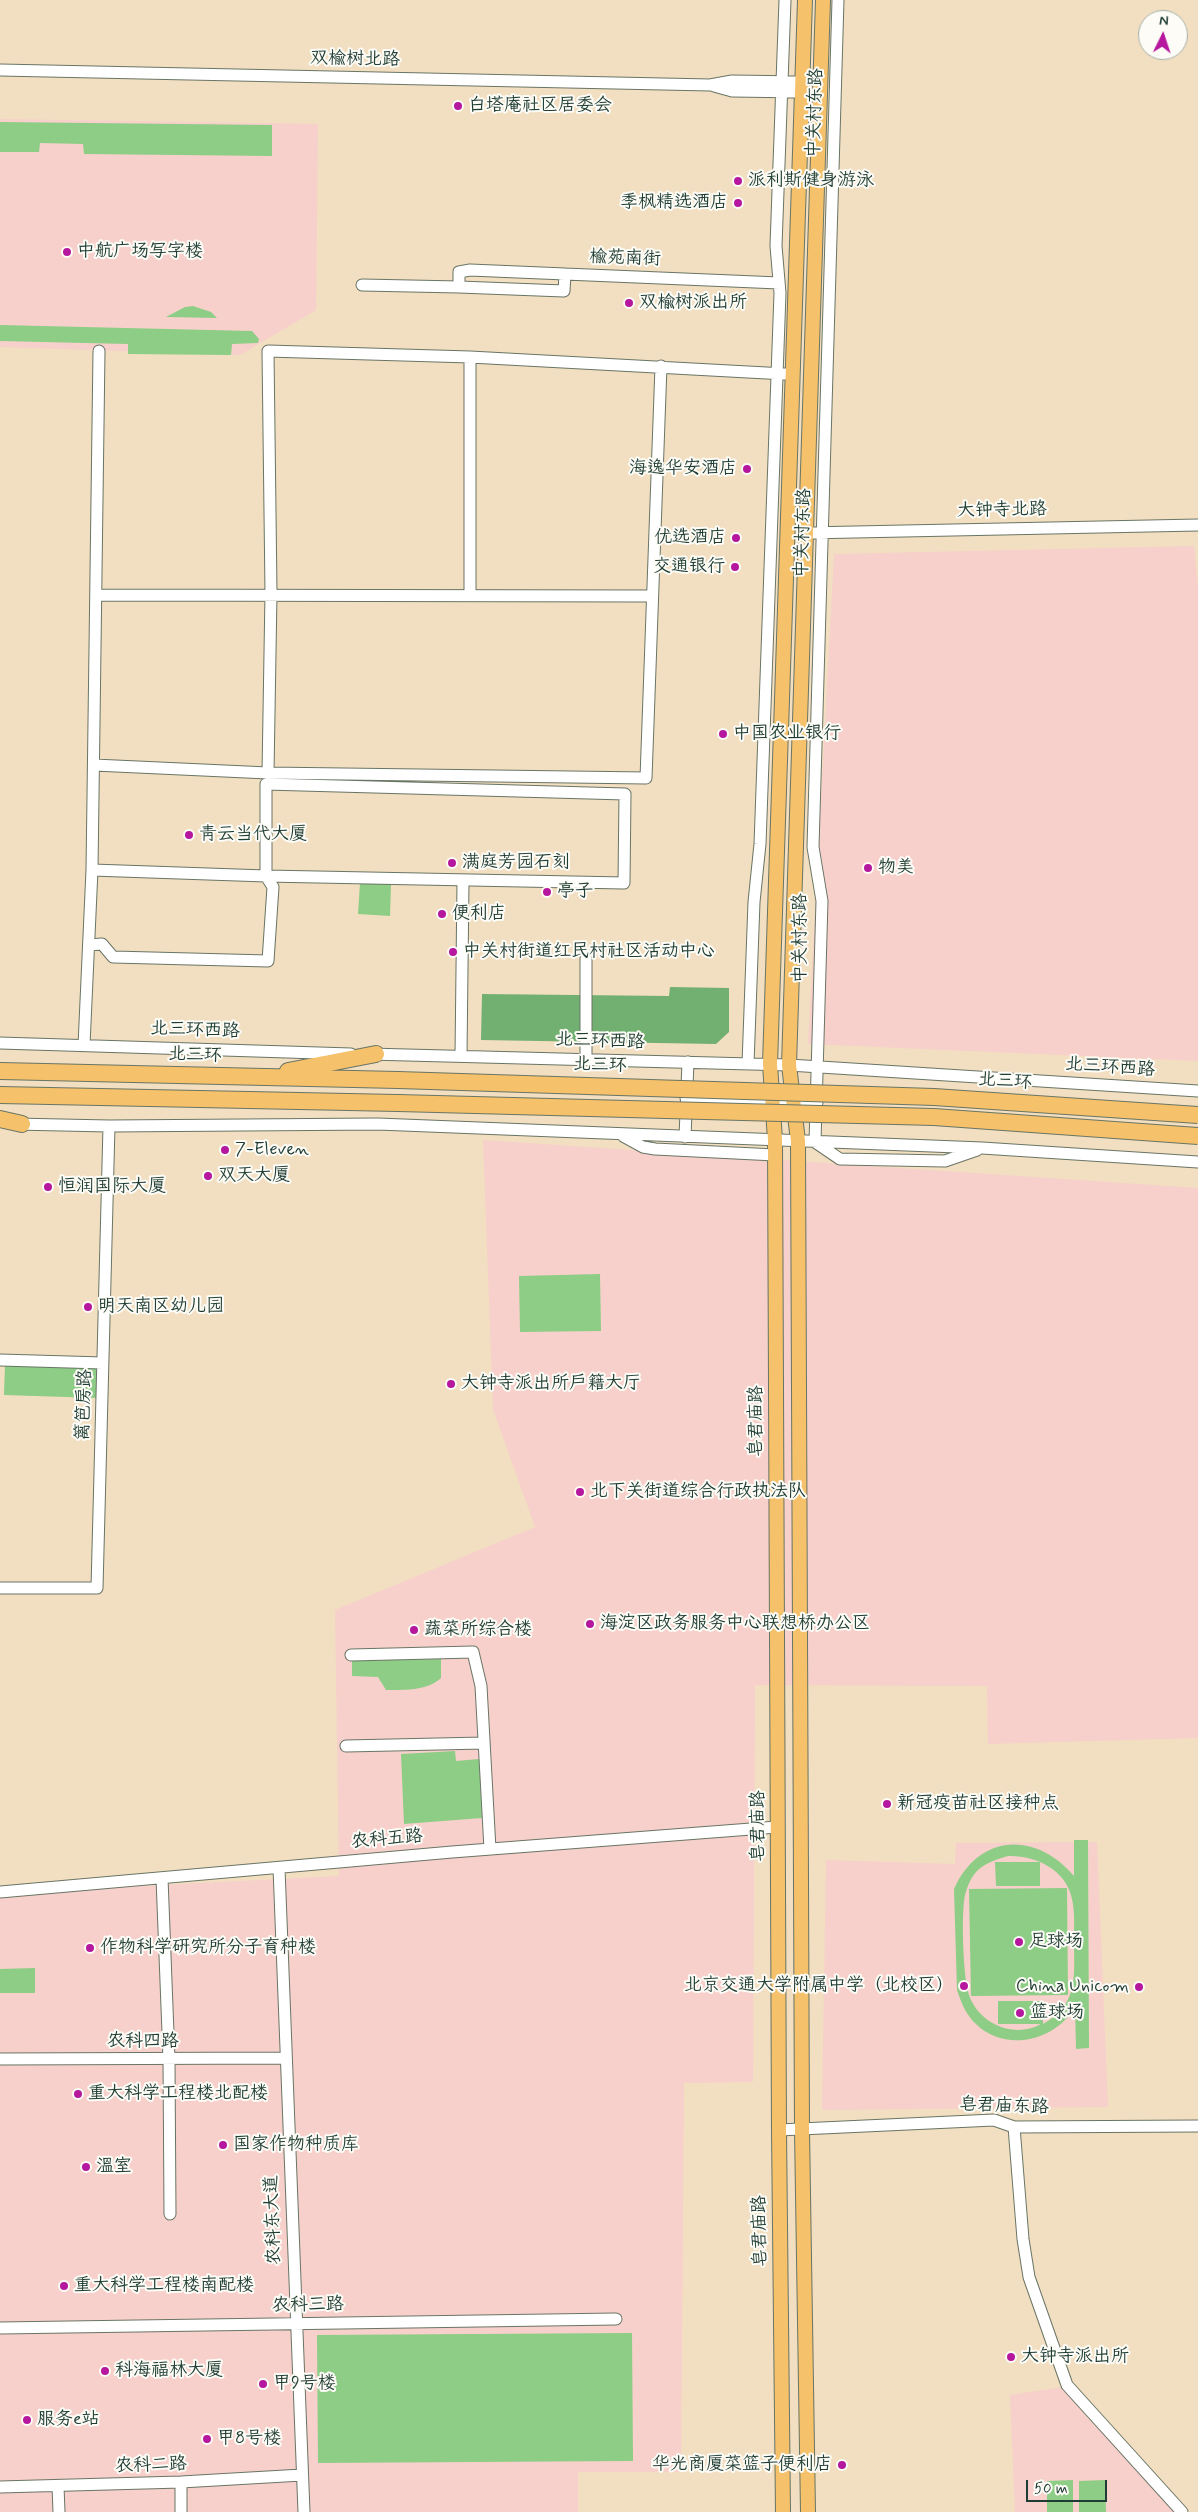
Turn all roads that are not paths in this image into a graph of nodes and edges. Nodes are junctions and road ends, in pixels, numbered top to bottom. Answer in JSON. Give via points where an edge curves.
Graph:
{"nodes":[{"id":1,"x":785,"y":0,"type":"edge"},
{"id":2,"x":804,"y":0,"type":"edge"},
{"id":3,"x":824,"y":0,"type":"edge"},
{"id":4,"x":838,"y":0,"type":"edge"},
{"id":5,"x":0,"y":70,"type":"edge"},
{"id":6,"x":782,"y":86,"type":"junction"},
{"id":7,"x":802,"y":87,"type":"junction"},
{"id":8,"x":565,"y":274,"type":"junction"},
{"id":9,"x":780,"y":283,"type":"junction"},
{"id":10,"x":362,"y":285,"type":"dead end"},
{"id":11,"x":459,"y":287,"type":"junction"},
{"id":12,"x":99,"y":351,"type":"dead end"},
{"id":13,"x":470,"y":357,"type":"junction"},
{"id":14,"x":661,"y":366,"type":"junction"},
{"id":15,"x":777,"y":373,"type":"junction"},
{"id":16,"x":794,"y":374,"type":"junction"},
{"id":17,"x":1198,"y":525,"type":"edge"},
{"id":18,"x":806,"y":533,"type":"junction"},
{"id":19,"x":822,"y":533,"type":"junction"},
{"id":20,"x":271,"y":594,"type":"junction"},
{"id":21,"x":97,"y":595,"type":"junction"},
{"id":22,"x":470,"y":595,"type":"junction"},
{"id":23,"x":652,"y":596,"type":"junction"},
{"id":24,"x":94,"y":765,"type":"junction"},
{"id":25,"x":268,"y":773,"type":"junction"},
{"id":26,"x":92,"y":870,"type":"junction"},
{"id":27,"x":266,"y":876,"type":"junction"},
{"id":28,"x":463,"y":881,"type":"junction"},
{"id":29,"x":89,"y":944,"type":"junction"},
{"id":30,"x":586,"y":959,"type":"dead end"},
{"id":31,"x":0,"y":1044,"type":"edge"},
{"id":32,"x":84,"y":1045,"type":"junction"},
{"id":33,"x":376,"y":1054,"type":"junction"},
{"id":34,"x":461,"y":1056,"type":"junction"},
{"id":35,"x":586,"y":1059,"type":"junction"},
{"id":36,"x":688,"y":1062,"type":"junction"},
{"id":37,"x":748,"y":1064,"type":"junction"},
{"id":38,"x":770,"y":1064,"type":"junction"},
{"id":39,"x":789,"y":1065,"type":"junction"},
{"id":40,"x":818,"y":1067,"type":"junction"},
{"id":41,"x":0,"y":1071,"type":"edge"},
{"id":42,"x":251,"y":1078,"type":"junction"},
{"id":43,"x":1198,"y":1091,"type":"edge"},
{"id":44,"x":0,"y":1095,"type":"edge"},
{"id":45,"x":686,"y":1098,"type":"junction"},
{"id":46,"x":773,"y":1102,"type":"junction"},
{"id":47,"x":794,"y":1102,"type":"junction"},
{"id":48,"x":817,"y":1102,"type":"junction"},
{"id":49,"x":1198,"y":1115,"type":"edge"},
{"id":50,"x":0,"y":1119,"type":"edge"},
{"id":51,"x":0,"y":1124,"type":"edge"},
{"id":52,"x":22,"y":1124,"type":"junction"},
{"id":53,"x":109,"y":1126,"type":"junction"},
{"id":54,"x":619,"y":1134,"type":"junction"},
{"id":55,"x":1198,"y":1136,"type":"edge"},
{"id":56,"x":685,"y":1137,"type":"junction"},
{"id":57,"x":798,"y":1141,"type":"junction"},
{"id":58,"x":816,"y":1142,"type":"junction"},
{"id":59,"x":775,"y":1147,"type":"junction"},
{"id":60,"x":1198,"y":1162,"type":"edge"},
{"id":61,"x":0,"y":1360,"type":"edge"},
{"id":62,"x":103,"y":1363,"type":"junction"},
{"id":63,"x":0,"y":1588,"type":"edge"},
{"id":64,"x":351,"y":1655,"type":"dead end"},
{"id":65,"x":484,"y":1743,"type":"junction"},
{"id":66,"x":346,"y":1746,"type":"dead end"},
{"id":67,"x":778,"y":1827,"type":"junction"},
{"id":68,"x":490,"y":1849,"type":"junction"},
{"id":69,"x":279,"y":1868,"type":"junction"},
{"id":70,"x":162,"y":1878,"type":"junction"},
{"id":71,"x":0,"y":1892,"type":"edge"},
{"id":72,"x":286,"y":2058,"type":"junction"},
{"id":73,"x":0,"y":2059,"type":"edge"},
{"id":74,"x":170,"y":2059,"type":"junction"},
{"id":75,"x":1198,"y":2126,"type":"edge"},
{"id":76,"x":1014,"y":2127,"type":"junction"},
{"id":77,"x":779,"y":2130,"type":"junction"},
{"id":78,"x":802,"y":2130,"type":"junction"},
{"id":79,"x":170,"y":2214,"type":"dead end"},
{"id":80,"x":616,"y":2319,"type":"dead end"},
{"id":81,"x":295,"y":2324,"type":"junction"},
{"id":82,"x":0,"y":2328,"type":"edge"},
{"id":83,"x":302,"y":2475,"type":"junction"},
{"id":84,"x":181,"y":2482,"type":"junction"},
{"id":85,"x":58,"y":2486,"type":"junction"},
{"id":86,"x":0,"y":2487,"type":"edge"},
{"id":87,"x":59,"y":2512,"type":"edge"},
{"id":88,"x":181,"y":2512,"type":"edge"},
{"id":89,"x":304,"y":2512,"type":"edge"},
{"id":90,"x":783,"y":2512,"type":"edge"},
{"id":91,"x":808,"y":2512,"type":"edge"},
{"id":92,"x":1182,"y":2512,"type":"edge"}],
"edges":[{"from":1,"to":6,"type":"street","name":"中关村东路"},
{"from":2,"to":7,"type":"main road","name":"中关村东路"},
{"from":3,"to":18,"type":"main road","name":"中关村东路"},
{"from":4,"to":19,"type":"street","name":"中关村东路"},
{"from":5,"to":6,"type":"street","name":"双榆树北路","via":[[710,85],[732,81]]},
{"from":6,"to":7,"type":"street","name":"双榆树北路"},
{"from":6,"to":9,"type":"street","name":"中关村东路","via":[[776,246]]},
{"from":7,"to":16,"type":"main road","name":"中关村东路"},
{"from":8,"to":9,"type":"street","name":"榆苑南街"},
{"from":8,"to":11,"type":"street","name":"榆苑南街","via":[[470,270],[460,272]]},
{"from":8,"to":11,"type":"street","via":[[564,291]]},
{"from":9,"to":15,"type":"street","name":"中关村东路"},
{"from":10,"to":11,"type":"street"},
{"from":12,"to":21,"type":"street"},
{"from":13,"to":14,"type":"street"},
{"from":13,"to":20,"type":"street","via":[[268,351]]},
{"from":13,"to":22,"type":"street"},
{"from":14,"to":15,"type":"street"},
{"from":14,"to":23,"type":"street"},
{"from":15,"to":16,"type":"street"},
{"from":15,"to":37,"type":"street","name":"中关村东路","via":[[760,844],[754,902]]},
{"from":16,"to":38,"type":"main road","name":"中关村东路"},
{"from":17,"to":19,"type":"street","name":"大钟寺北路"},
{"from":18,"to":19,"type":"street","name":"大钟寺北路"},
{"from":18,"to":39,"type":"main road","name":"中关村东路"},
{"from":19,"to":40,"type":"street","name":"中关村东路","via":[[813,846],[822,901]]},
{"from":20,"to":21,"type":"street"},
{"from":20,"to":22,"type":"street"},
{"from":20,"to":25,"type":"street"},
{"from":21,"to":24,"type":"street"},
{"from":22,"to":23,"type":"street"},
{"from":23,"to":25,"type":"street","via":[[646,778]]},
{"from":24,"to":25,"type":"street"},
{"from":24,"to":26,"type":"street"},
{"from":26,"to":27,"type":"street"},
{"from":26,"to":29,"type":"street"},
{"from":27,"to":28,"type":"street"},
{"from":27,"to":28,"type":"street","via":[[266,784],[626,794],[624,883]]},
{"from":27,"to":29,"type":"street","via":[[273,887],[268,961],[113,957],[102,944]]},
{"from":28,"to":34,"type":"street"},
{"from":29,"to":32,"type":"street"},
{"from":30,"to":35,"type":"street"},
{"from":31,"to":32,"type":"street","name":"北三环西路"},
{"from":32,"to":33,"type":"street","name":"北三环西路"},
{"from":33,"to":34,"type":"street","name":"北三环西路"},
{"from":33,"to":42,"type":"highway"},
{"from":34,"to":35,"type":"street","name":"北三环西路"},
{"from":35,"to":36,"type":"street","name":"北三环西路"},
{"from":36,"to":37,"type":"street","name":"北三环西路"},
{"from":36,"to":45,"type":"street"},
{"from":37,"to":38,"type":"street","name":"北三环西路"},
{"from":38,"to":39,"type":"street","name":"北三环西路"},
{"from":38,"to":46,"type":"main road","name":"中关村东路"},
{"from":39,"to":40,"type":"street","name":"北三环西路"},
{"from":39,"to":47,"type":"main road","name":"中关村东路"},
{"from":40,"to":43,"type":"street","name":"北三环西路"},
{"from":40,"to":48,"type":"street","name":"中关村东路"},
{"from":41,"to":42,"type":"highway","name":"北三环"},
{"from":42,"to":49,"type":"highway","name":"北三环","bridge":true,"via":[[934,1097]]},
{"from":44,"to":55,"type":"highway","bridge":true,"via":[[934,1117]]},
{"from":45,"to":46,"type":"street"},
{"from":45,"to":56,"type":"street"},
{"from":46,"to":47,"type":"street"},
{"from":46,"to":59,"type":"main road","name":"皂君庙路"},
{"from":47,"to":48,"type":"street"},
{"from":47,"to":57,"type":"main road","name":"中关村东路"},
{"from":48,"to":58,"type":"street","name":"中关村东路"},
{"from":50,"to":52,"type":"highway"},
{"from":51,"to":52,"type":"street"},
{"from":52,"to":53,"type":"street"},
{"from":53,"to":54,"type":"street","via":[[378,1124]]},
{"from":53,"to":62,"type":"street","name":"篱笆房路"},
{"from":54,"to":56,"type":"street"},
{"from":54,"to":59,"type":"street","via":[[643,1147],[655,1149]]},
{"from":56,"to":59,"type":"street"},
{"from":57,"to":58,"type":"street"},
{"from":57,"to":59,"type":"street"},
{"from":57,"to":78,"type":"main road"},
{"from":58,"to":60,"type":"street","via":[[840,1158],[945,1161],[982,1148]]},
{"from":59,"to":67,"type":"main road","name":"皂君庙路"},
{"from":61,"to":62,"type":"street"},
{"from":62,"to":63,"type":"street","name":"篱笆房路","via":[[97,1588]]},
{"from":64,"to":65,"type":"street","via":[[472,1652],[481,1686]]},
{"from":65,"to":66,"type":"street"},
{"from":65,"to":68,"type":"street"},
{"from":67,"to":68,"type":"street","name":"农科五路"},
{"from":67,"to":77,"type":"main road","name":"皂君庙路"},
{"from":68,"to":69,"type":"street","name":"农科五路"},
{"from":69,"to":70,"type":"street","name":"农科五路"},
{"from":69,"to":72,"type":"street","name":"农科东大道"},
{"from":70,"to":71,"type":"street","name":"农科五路"},
{"from":70,"to":74,"type":"street"},
{"from":72,"to":74,"type":"street","name":"农科四路"},
{"from":72,"to":81,"type":"street","name":"农科东大道"},
{"from":73,"to":74,"type":"street","name":"农科四路"},
{"from":74,"to":79,"type":"street"},
{"from":75,"to":76,"type":"street","name":"皂君庙东路"},
{"from":76,"to":78,"type":"street","name":"皂君庙东路","via":[[994,2120]]},
{"from":76,"to":92,"type":"street","via":[[1029,2277],[1067,2385]]},
{"from":77,"to":78,"type":"street","name":"皂君庙东路"},
{"from":77,"to":90,"type":"main road","name":"皂君庙路"},
{"from":78,"to":91,"type":"main road"},
{"from":80,"to":81,"type":"street","name":"农科三路"},
{"from":81,"to":82,"type":"street","name":"农科三路"},
{"from":81,"to":83,"type":"street","name":"农科东大道"},
{"from":83,"to":84,"type":"street","name":"农科二路"},
{"from":83,"to":89,"type":"street","name":"农科东大道"},
{"from":84,"to":85,"type":"street","name":"农科二路"},
{"from":84,"to":88,"type":"street"},
{"from":85,"to":86,"type":"street","name":"农科二路"},
{"from":85,"to":87,"type":"street"}]}
